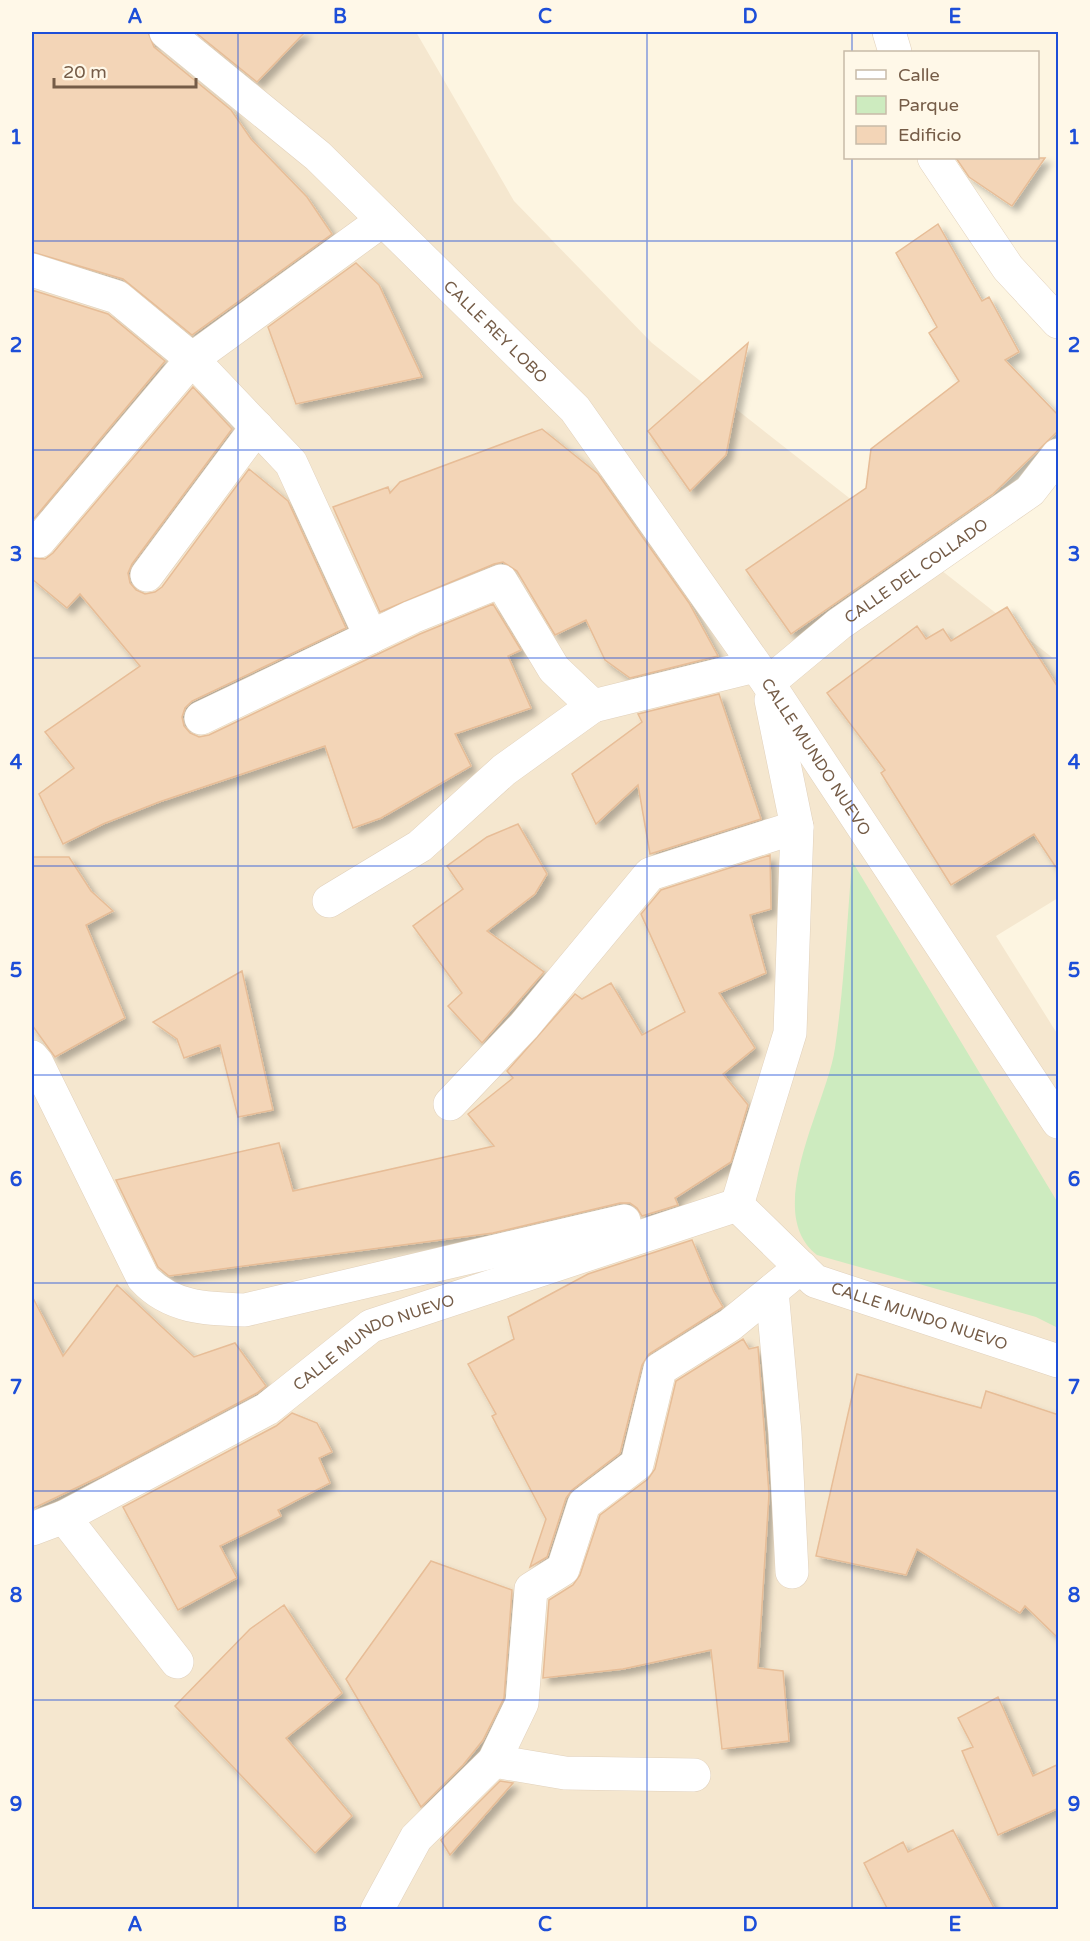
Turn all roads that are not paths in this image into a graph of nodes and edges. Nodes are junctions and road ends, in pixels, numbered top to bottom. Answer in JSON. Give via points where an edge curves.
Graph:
{"nodes":[{"id":1,"x":166,"y":32,"type":"edge"},
{"id":2,"x":888,"y":32,"type":"edge"},
{"id":3,"x":896,"y":51,"type":"edge"},
{"id":4,"x":935,"y":159,"type":"edge"},
{"id":5,"x":383,"y":220,"type":"junction"},
{"id":6,"x":32,"y":270,"type":"edge"},
{"id":7,"x":1059,"y":322,"type":"edge"},
{"id":8,"x":192,"y":359,"type":"junction"},
{"id":9,"x":257,"y":428,"type":"junction"},
{"id":10,"x":1059,"y":455,"type":"edge"},
{"id":11,"x":39,"y":541,"type":"dead end"},
{"id":12,"x":147,"y":575,"type":"dead end"},
{"id":13,"x":371,"y":637,"type":"junction"},
{"id":14,"x":762,"y":674,"type":"junction"},
{"id":15,"x":592,"y":706,"type":"junction"},
{"id":16,"x":201,"y":718,"type":"dead end"},
{"id":17,"x":797,"y":827,"type":"junction"},
{"id":18,"x":329,"y":901,"type":"dead end"},
{"id":19,"x":32,"y":1058,"type":"edge"},
{"id":20,"x":450,"y":1104,"type":"dead end"},
{"id":21,"x":1059,"y":1122,"type":"edge"},
{"id":22,"x":737,"y":1205,"type":"junction"},
{"id":23,"x":629,"y":1240,"type":"junction"},
{"id":24,"x":801,"y":1267,"type":"junction"},
{"id":25,"x":772,"y":1291,"type":"junction"},
{"id":26,"x":1059,"y":1361,"type":"edge"},
{"id":27,"x":64,"y":1517,"type":"junction"},
{"id":28,"x":32,"y":1528,"type":"edge"},
{"id":29,"x":792,"y":1572,"type":"dead end"},
{"id":30,"x":177,"y":1662,"type":"dead end"},
{"id":31,"x":494,"y":1761,"type":"junction"},
{"id":32,"x":694,"y":1775,"type":"dead end"},
{"id":33,"x":377,"y":1910,"type":"edge"}],
"edges":[{"from":1,"to":5,"type":"street","name":"CALLE REY LOBO","via":[[318,156]]},
{"from":2,"to":3,"type":"street"},
{"from":4,"to":7,"type":"street","via":[[1008,268]]},
{"from":5,"to":8,"type":"street"},
{"from":5,"to":14,"type":"street","name":"CALLE REY LOBO","via":[[575,409]]},
{"from":6,"to":8,"type":"street","via":[[117,297]]},
{"from":8,"to":9,"type":"street"},
{"from":8,"to":11,"type":"street"},
{"from":9,"to":12,"type":"street"},
{"from":9,"to":13,"type":"street","via":[[291,463]]},
{"from":10,"to":14,"type":"street","name":"CALLE DEL COLLADO","via":[[1030,491]]},
{"from":13,"to":15,"type":"street","via":[[501,581],[554,669]]},
{"from":13,"to":16,"type":"street"},
{"from":14,"to":15,"type":"street"},
{"from":14,"to":17,"type":"street","name":"CALLE MUNDO NUEVO"},
{"from":14,"to":21,"type":"street","name":"CALLE MUNDO NUEVO"},
{"from":15,"to":18,"type":"street","via":[[504,770],[420,846]]},
{"from":17,"to":20,"type":"street","via":[[650,874],[524,1026]]},
{"from":17,"to":22,"type":"street","name":"CALLE MUNDO NUEVO","via":[[790,1034]]},
{"from":19,"to":23,"type":"street","via":[[38,1063],[143,1278],[155,1291],[180,1303],[205,1309],[245,1310],[624,1221]]},
{"from":22,"to":23,"type":"street","name":"CALLE MUNDO NUEVO"},
{"from":22,"to":24,"type":"street","name":"CALLE MUNDO NUEVO"},
{"from":23,"to":27,"type":"street","name":"CALLE MUNDO NUEVO","via":[[371,1326],[267,1409]]},
{"from":24,"to":25,"type":"street"},
{"from":24,"to":26,"type":"street","name":"CALLE MUNDO NUEVO","via":[[815,1281]]},
{"from":25,"to":29,"type":"street"},
{"from":25,"to":31,"type":"street","via":[[730,1325],[660,1370],[637,1464],[584,1504],[563,1569],[531,1589],[522,1703]]},
{"from":27,"to":28,"type":"street","name":"CALLE MUNDO NUEVO"},
{"from":27,"to":30,"type":"street"},
{"from":31,"to":32,"type":"street","via":[[565,1773]]},
{"from":31,"to":33,"type":"street","via":[[416,1838]]}]}
